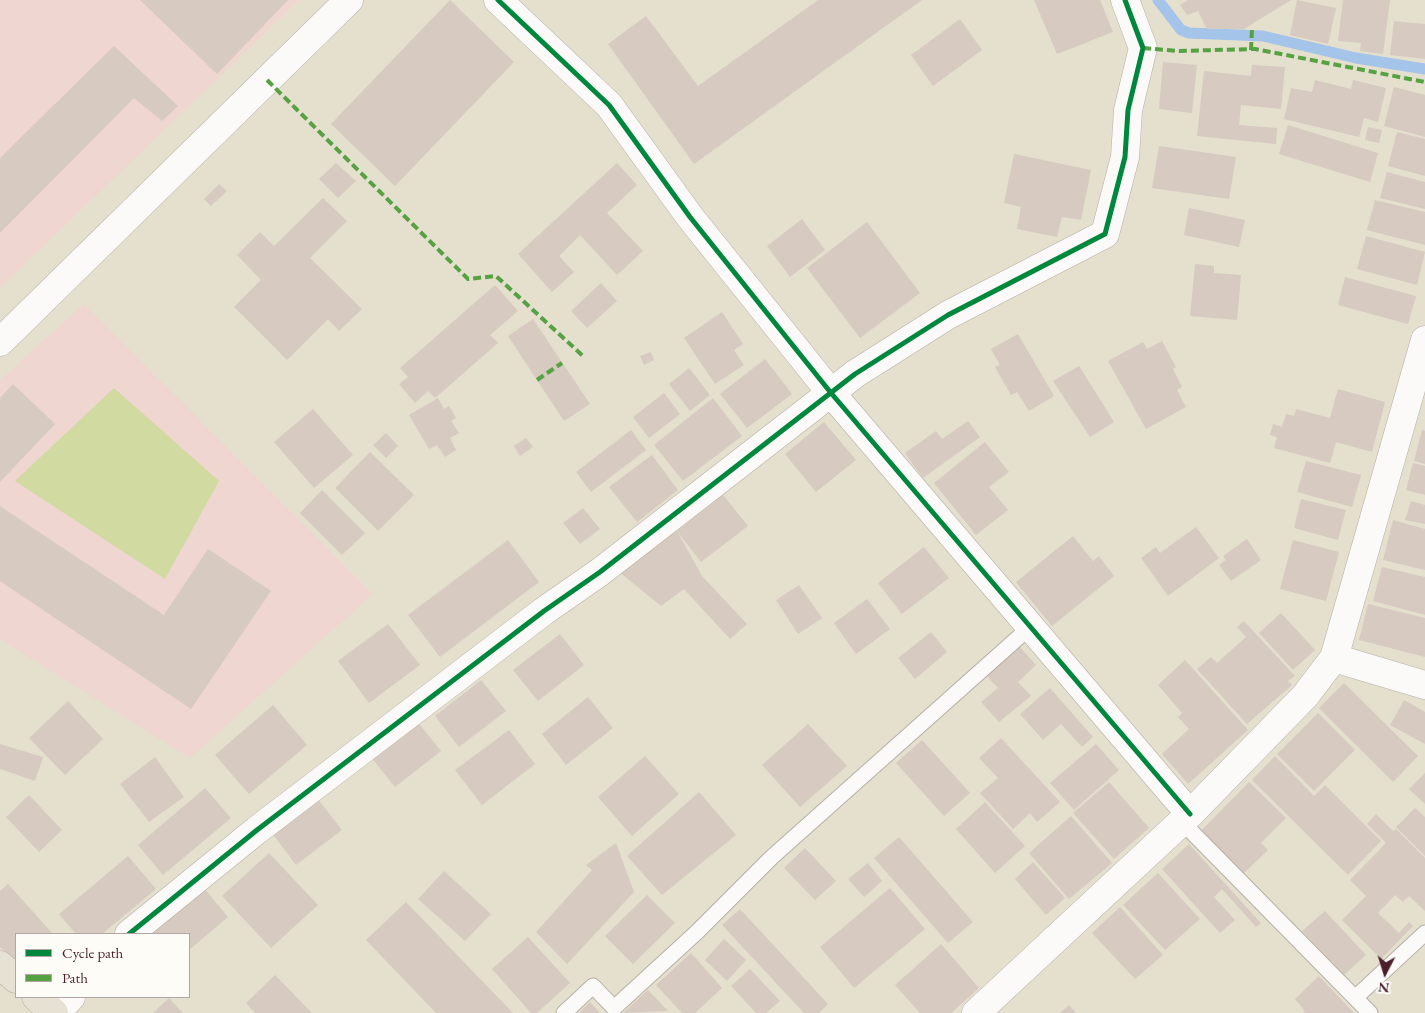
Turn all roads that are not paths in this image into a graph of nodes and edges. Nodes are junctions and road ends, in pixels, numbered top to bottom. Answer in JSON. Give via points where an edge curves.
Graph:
{"nodes":[{"id":1,"x":349,"y":0,"type":"edge"},
{"id":2,"x":498,"y":0,"type":"edge"},
{"id":3,"x":1125,"y":0,"type":"edge"},
{"id":4,"x":1425,"y":340,"type":"edge"},
{"id":5,"x":0,"y":342,"type":"edge"},
{"id":6,"x":831,"y":393,"type":"junction"},
{"id":7,"x":1029,"y":628,"type":"junction"},
{"id":8,"x":1334,"y":658,"type":"junction"},
{"id":9,"x":1425,"y":685,"type":"edge"},
{"id":10,"x":1186,"y":818,"type":"junction"},
{"id":11,"x":130,"y":933,"type":"edge"},
{"id":12,"x":1425,"y":933,"type":"edge"},
{"id":13,"x":0,"y":965,"type":"edge"},
{"id":14,"x":15,"y":978,"type":"edge"},
{"id":15,"x":1356,"y":997,"type":"junction"},
{"id":16,"x":37,"y":998,"type":"edge"},
{"id":17,"x":70,"y":998,"type":"edge"},
{"id":18,"x":55,"y":1013,"type":"edge"},
{"id":19,"x":564,"y":1013,"type":"edge"},
{"id":20,"x":976,"y":1013,"type":"edge"},
{"id":21,"x":1370,"y":1013,"type":"edge"}],
"edges":[{"from":1,"to":5,"type":"street"},
{"from":2,"to":6,"type":"street","via":[[609,105],[690,218]]},
{"from":3,"to":6,"type":"street","via":[[1143,48],[1128,110],[1125,157],[1105,234],[948,315]]},
{"from":4,"to":8,"type":"street"},
{"from":6,"to":7,"type":"street"},
{"from":6,"to":11,"type":"street","via":[[257,830]]},
{"from":7,"to":10,"type":"street"},
{"from":7,"to":19,"type":"lane","via":[[823,811],[614,1008],[593,986]]},
{"from":8,"to":9,"type":"street"},
{"from":8,"to":10,"type":"street","via":[[1305,696]]},
{"from":10,"to":15,"type":"lane"},
{"from":10,"to":20,"type":"street"},
{"from":12,"to":15,"type":"lane"},
{"from":13,"to":14,"type":"main road"},
{"from":15,"to":21,"type":"lane"},
{"from":16,"to":18,"type":"main road"},
{"from":17,"to":18,"type":"street"}]}
